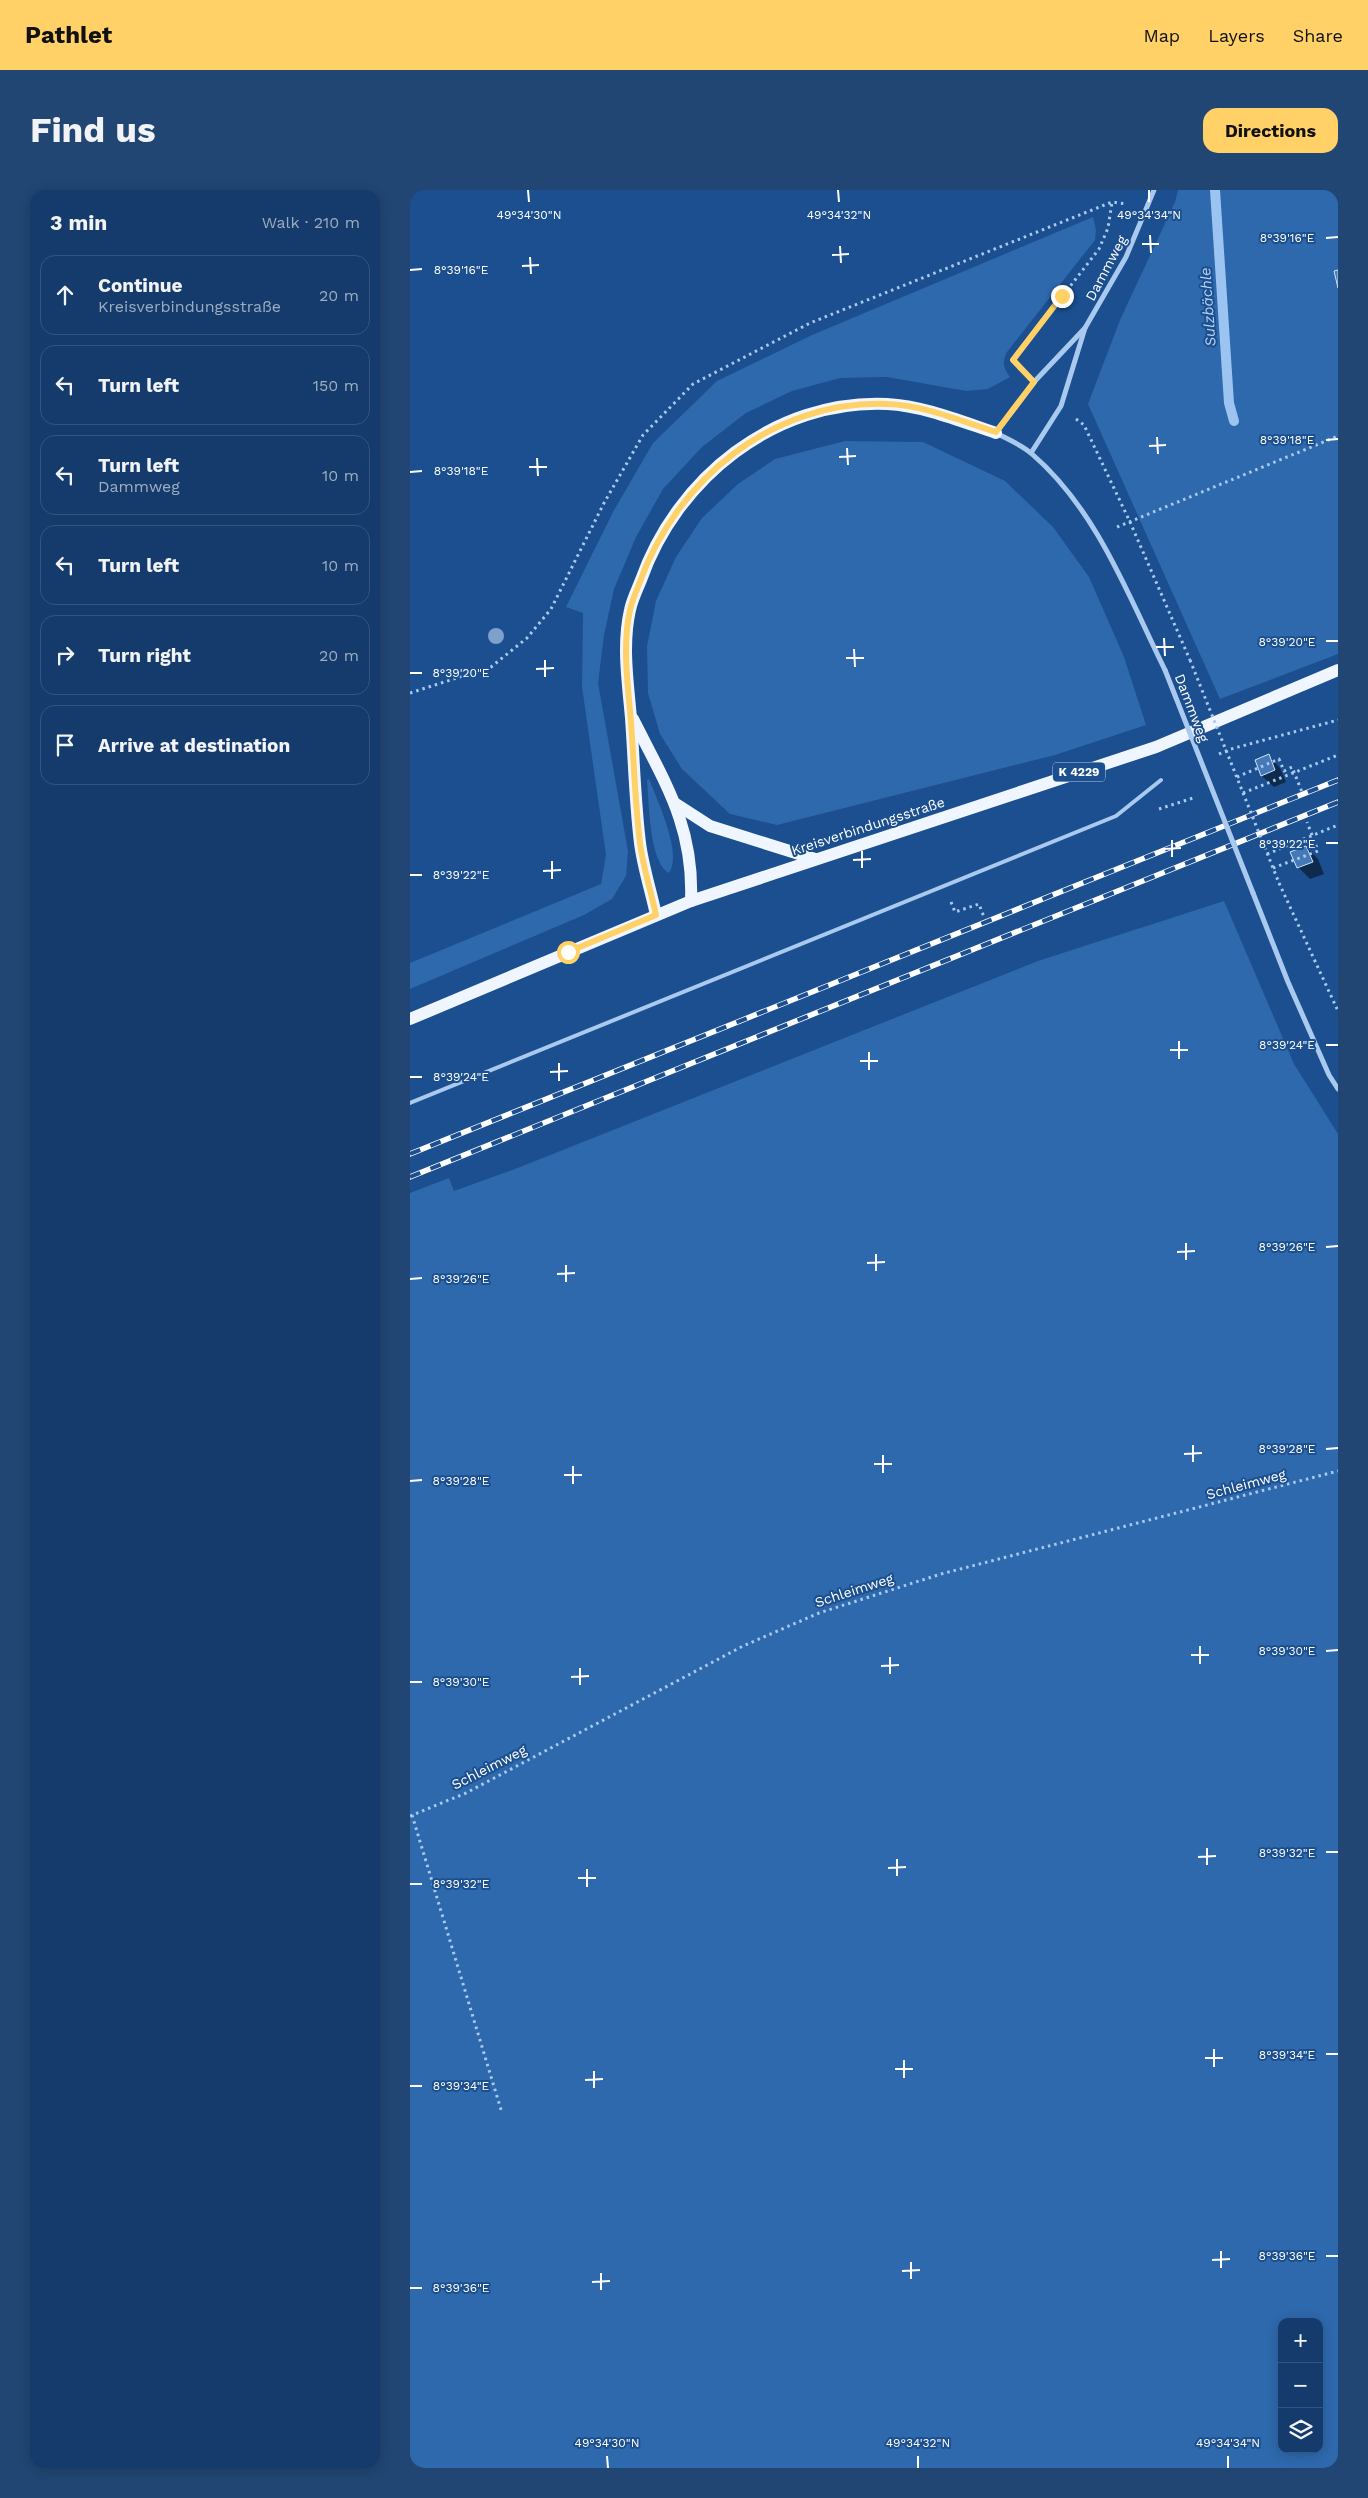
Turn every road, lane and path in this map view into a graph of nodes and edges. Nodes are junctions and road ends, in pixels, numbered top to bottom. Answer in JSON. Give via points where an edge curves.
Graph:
{"nodes":[{"id":1,"x":1154,"y":190,"type":"edge"},
{"id":2,"x":1112,"y":202,"type":"dead end"},
{"id":3,"x":1085,"y":328,"type":"junction"},
{"id":4,"x":1034,"y":382,"type":"junction"},
{"id":5,"x":1061,"y":406,"type":"junction"},
{"id":6,"x":996,"y":432,"type":"junction"},
{"id":7,"x":1338,"y":436,"type":"edge"},
{"id":8,"x":1031,"y":454,"type":"junction"},
{"id":9,"x":1130,"y":522,"type":"junction"},
{"id":10,"x":1099,"y":535,"type":"junction"},
{"id":11,"x":1338,"y":670,"type":"edge"},
{"id":12,"x":630,"y":713,"type":"junction"},
{"id":13,"x":1338,"y":720,"type":"edge"},
{"id":14,"x":1338,"y":755,"type":"edge"},
{"id":15,"x":1214,"y":756,"type":"dead end"},
{"id":16,"x":1237,"y":777,"type":"junction"},
{"id":17,"x":1161,"y":780,"type":"dead end"},
{"id":18,"x":1302,"y":792,"type":"dead end"},
{"id":19,"x":1243,"y":793,"type":"junction"},
{"id":20,"x":676,"y":804,"type":"junction"},
{"id":21,"x":1170,"y":806,"type":"dead end"},
{"id":22,"x":1196,"y":806,"type":"dead end"},
{"id":23,"x":1307,"y":822,"type":"dead end"},
{"id":24,"x":1338,"y":825,"type":"edge"},
{"id":25,"x":1268,"y":854,"type":"junction"},
{"id":26,"x":815,"y":859,"type":"junction"},
{"id":27,"x":1273,"y":868,"type":"junction"},
{"id":28,"x":692,"y":901,"type":"junction"},
{"id":29,"x":952,"y":903,"type":"dead end"},
{"id":30,"x":656,"y":915,"type":"junction"},
{"id":31,"x":984,"y":916,"type":"dead end"},
{"id":32,"x":1338,"y":1011,"type":"edge"},
{"id":33,"x":410,"y":1019,"type":"edge"},
{"id":34,"x":1338,"y":1089,"type":"edge"},
{"id":35,"x":410,"y":1103,"type":"edge"},
{"id":36,"x":1338,"y":1471,"type":"edge"},
{"id":37,"x":411,"y":1816,"type":"edge"},
{"id":38,"x":502,"y":2112,"type":"dead end"}],
"edges":[{"from":1,"to":3,"type":"street","name":"Dammweg","via":[[1126,257]]},
{"from":2,"to":4,"type":"path","via":[[1108,228],[1099,249],[1013,360]]},
{"from":3,"to":4,"type":"street","name":"Dammweg"},
{"from":3,"to":5,"type":"street","name":"Dammweg"},
{"from":4,"to":6,"type":"street","name":"Dammweg"},
{"from":5,"to":8,"type":"street","name":"Dammweg"},
{"from":5,"to":9,"type":"path","via":[[1084,425]]},
{"from":6,"to":8,"type":"street"},
{"from":6,"to":12,"type":"main road","via":[[929,410],[887,404],[844,406],[800,418],[757,437],[715,466],[679,506],[649,556],[630,610],[625,668]]},
{"from":7,"to":9,"type":"path"},
{"from":8,"to":10,"type":"street","name":"Dammweg","via":[[1069,494]]},
{"from":9,"to":10,"type":"path"},
{"from":9,"to":16,"type":"path","bridge":true},
{"from":10,"to":34,"type":"street","name":"Dammweg","bridge":true,"via":[[1165,670],[1288,982]]},
{"from":11,"to":26,"type":"main road","name":"Kreisverbindungsstraße","number":"K 4229","via":[[1156,747]]},
{"from":12,"to":20,"type":"main road"},
{"from":12,"to":30,"type":"main road","via":[[640,844]]},
{"from":13,"to":15,"type":"path"},
{"from":14,"to":19,"type":"path"},
{"from":16,"to":18,"type":"path","via":[[1279,759],[1284,770],[1292,767]]},
{"from":16,"to":19,"type":"path","bridge":true},
{"from":17,"to":35,"type":"lane","via":[[1116,816]]},
{"from":19,"to":25,"type":"path","bridge":true},
{"from":20,"to":26,"type":"main road","via":[[710,826]]},
{"from":20,"to":28,"type":"main road","via":[[691,860]]},
{"from":21,"to":22,"type":"path","via":[[1193,798]]},
{"from":23,"to":27,"type":"path","via":[[1318,851]]},
{"from":24,"to":25,"type":"path"},
{"from":25,"to":27,"type":"path","bridge":true},
{"from":26,"to":28,"type":"main road","name":"Kreisverbindungsstraße","number":"K 4229"},
{"from":27,"to":32,"type":"path","bridge":true},
{"from":28,"to":30,"type":"main road","name":"Kreisverbindungsstraße","number":"K 4229"},
{"from":29,"to":31,"type":"path","via":[[955,912],[979,904]]},
{"from":30,"to":33,"type":"main road","name":"Kreisverbindungsstraße","number":"K 4229"},
{"from":36,"to":37,"type":"path","name":"Schleimweg","via":[[941,1574],[819,1613],[743,1646],[466,1793]]},
{"from":37,"to":38,"type":"path"}]}
